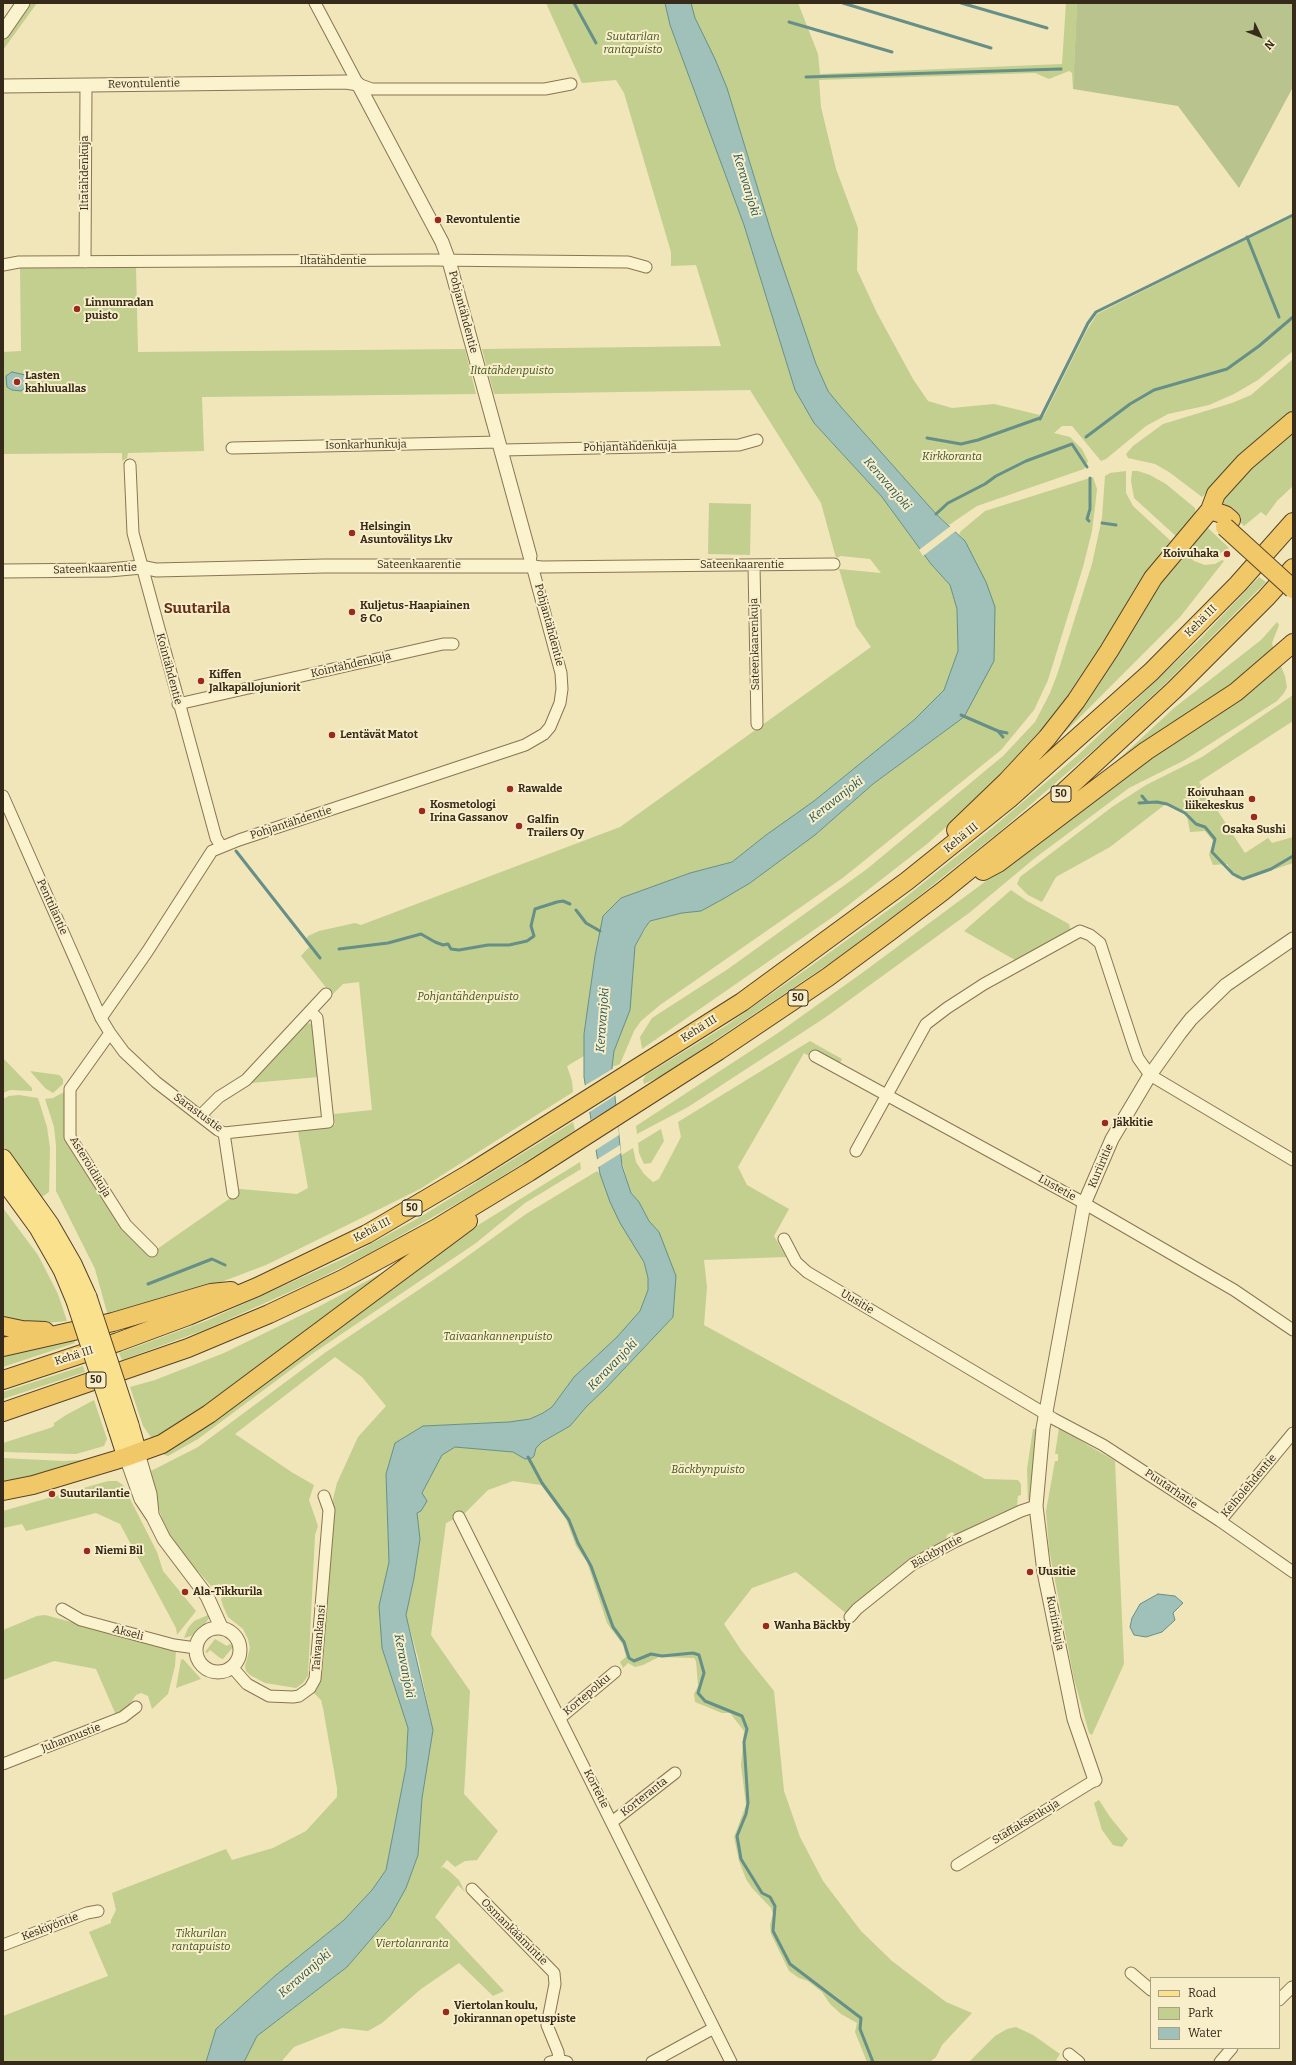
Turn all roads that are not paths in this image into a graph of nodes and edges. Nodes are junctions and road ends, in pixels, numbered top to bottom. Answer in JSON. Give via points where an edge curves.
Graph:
{"nodes":[{"id":1,"x":23,"y":3,"type":"edge"},
{"id":2,"x":315,"y":3,"type":"edge"},
{"id":3,"x":3,"y":32,"type":"edge"},
{"id":4,"x":358,"y":84,"type":"junction"},
{"id":5,"x":572,"y":84,"type":"dead end"},
{"id":6,"x":86,"y":85,"type":"junction"},
{"id":7,"x":3,"y":86,"type":"edge"},
{"id":8,"x":449,"y":261,"type":"junction"},
{"id":9,"x":85,"y":262,"type":"junction"},
{"id":10,"x":3,"y":265,"type":"edge"},
{"id":11,"x":646,"y":267,"type":"dead end"},
{"id":12,"x":1293,"y":421,"type":"edge"},
{"id":13,"x":758,"y":440,"type":"dead end"},
{"id":14,"x":500,"y":446,"type":"junction"},
{"id":15,"x":232,"y":448,"type":"dead end"},
{"id":16,"x":130,"y":465,"type":"dead end"},
{"id":17,"x":1210,"y":510,"type":"junction"},
{"id":18,"x":1293,"y":522,"type":"edge"},
{"id":19,"x":1228,"y":523,"type":"junction"},
{"id":20,"x":531,"y":561,"type":"junction"},
{"id":21,"x":834,"y":564,"type":"dead end"},
{"id":22,"x":754,"y":565,"type":"junction"},
{"id":23,"x":142,"y":567,"type":"junction"},
{"id":24,"x":1293,"y":568,"type":"edge"},
{"id":25,"x":3,"y":571,"type":"edge"},
{"id":26,"x":1293,"y":576,"type":"edge"},
{"id":27,"x":1293,"y":589,"type":"edge"},
{"id":28,"x":1293,"y":643,"type":"edge"},
{"id":29,"x":453,"y":644,"type":"dead end"},
{"id":30,"x":178,"y":704,"type":"junction"},
{"id":31,"x":757,"y":724,"type":"dead end"},
{"id":32,"x":3,"y":796,"type":"edge"},
{"id":33,"x":221,"y":846,"type":"junction"},
{"id":34,"x":908,"y":881,"type":"junction"},
{"id":35,"x":943,"y":891,"type":"junction"},
{"id":36,"x":1292,"y":942,"type":"edge"},
{"id":37,"x":326,"y":994,"type":"dead end"},
{"id":38,"x":310,"y":1012,"type":"junction"},
{"id":39,"x":101,"y":1018,"type":"junction"},
{"id":40,"x":110,"y":1034,"type":"junction"},
{"id":41,"x":815,"y":1056,"type":"dead end"},
{"id":42,"x":1150,"y":1075,"type":"junction"},
{"id":43,"x":887,"y":1094,"type":"junction"},
{"id":44,"x":200,"y":1116,"type":"junction"},
{"id":45,"x":224,"y":1133,"type":"junction"},
{"id":46,"x":856,"y":1151,"type":"dead end"},
{"id":47,"x":3,"y":1158,"type":"edge"},
{"id":48,"x":1293,"y":1160,"type":"edge"},
{"id":49,"x":529,"y":1172,"type":"junction"},
{"id":50,"x":3,"y":1180,"type":"edge"},
{"id":51,"x":233,"y":1193,"type":"dead end"},
{"id":52,"x":1084,"y":1204,"type":"junction"},
{"id":53,"x":784,"y":1239,"type":"dead end"},
{"id":54,"x":152,"y":1251,"type":"dead end"},
{"id":55,"x":257,"y":1287,"type":"junction"},
{"id":56,"x":81,"y":1299,"type":"junction"},
{"id":57,"x":3,"y":1326,"type":"edge"},
{"id":58,"x":77,"y":1330,"type":"junction"},
{"id":59,"x":1293,"y":1330,"type":"edge"},
{"id":60,"x":3,"y":1347,"type":"edge"},
{"id":61,"x":3,"y":1380,"type":"edge"},
{"id":62,"x":3,"y":1412,"type":"edge"},
{"id":63,"x":1046,"y":1414,"type":"junction"},
{"id":64,"x":1293,"y":1433,"type":"edge"},
{"id":65,"x":132,"y":1455,"type":"junction"},
{"id":66,"x":3,"y":1491,"type":"edge"},
{"id":67,"x":324,"y":1496,"type":"dead end"},
{"id":68,"x":1036,"y":1506,"type":"junction"},
{"id":69,"x":459,"y":1517,"type":"dead end"},
{"id":70,"x":1220,"y":1521,"type":"junction"},
{"id":71,"x":1293,"y":1572,"type":"edge"},
{"id":72,"x":62,"y":1609,"type":"dead end"},
{"id":73,"x":850,"y":1617,"type":"dead end"},
{"id":74,"x":220,"y":1627,"type":"junction"},
{"id":75,"x":196,"y":1648,"type":"junction"},
{"id":76,"x":232,"y":1667,"type":"junction"},
{"id":77,"x":614,"y":1672,"type":"dead end"},
{"id":78,"x":136,"y":1707,"type":"dead end"},
{"id":79,"x":560,"y":1718,"type":"junction"},
{"id":80,"x":3,"y":1764,"type":"edge"},
{"id":81,"x":675,"y":1773,"type":"dead end"},
{"id":82,"x":1095,"y":1780,"type":"joint"},
{"id":83,"x":612,"y":1822,"type":"junction"},
{"id":84,"x":957,"y":1865,"type":"dead end"},
{"id":85,"x":472,"y":1889,"type":"dead end"},
{"id":86,"x":98,"y":1911,"type":"dead end"},
{"id":87,"x":3,"y":1945,"type":"edge"},
{"id":88,"x":1130,"y":1973,"type":"dead end"},
{"id":89,"x":1292,"y":1987,"type":"edge"},
{"id":90,"x":1150,"y":1989,"type":"edge"},
{"id":91,"x":1280,"y":1999,"type":"edge"},
{"id":92,"x":714,"y":2028,"type":"junction"},
{"id":93,"x":1228,"y":2049,"type":"edge"},
{"id":94,"x":1069,"y":2054,"type":"dead end"},
{"id":95,"x":559,"y":2061,"type":"edge"},
{"id":96,"x":652,"y":2062,"type":"edge"},
{"id":97,"x":731,"y":2062,"type":"edge"},
{"id":98,"x":1080,"y":2062,"type":"edge"},
{"id":99,"x":1220,"y":2062,"type":"edge"}],
"edges":[{"from":1,"to":3,"type":"street"},
{"from":2,"to":4,"type":"street","name":"Pohjantähdentie"},
{"from":4,"to":5,"type":"street","name":"Revontulentie","via":[[372,88],[545,89]]},
{"from":4,"to":6,"type":"street","name":"Revontulentie","via":[[346,82]]},
{"from":4,"to":8,"type":"street","name":"Pohjantähdentie","via":[[442,242]]},
{"from":6,"to":7,"type":"street","name":"Revontulentie"},
{"from":6,"to":9,"type":"street","name":"Iltatähdenkuja"},
{"from":8,"to":9,"type":"street","name":"Iltatähdentie"},
{"from":8,"to":11,"type":"street","name":"Iltatähdentie","via":[[628,262]]},
{"from":8,"to":14,"type":"street","name":"Pohjantähdentie"},
{"from":9,"to":10,"type":"street","name":"Iltatähdentie","via":[[19,262]]},
{"from":12,"to":17,"type":"highway","via":[[1230,478],[1216,494]]},
{"from":13,"to":14,"type":"street","name":"Pohjantähdenkuja","via":[[739,445]]},
{"from":14,"to":15,"type":"street","name":"Isonkarhunkuja"},
{"from":14,"to":20,"type":"street","name":"Pohjantähdentie"},
{"from":16,"to":23,"type":"street","name":"Kointähdentie","via":[[133,533]]},
{"from":17,"to":19,"type":"highway"},
{"from":17,"to":34,"type":"highway","via":[[1153,578],[1109,651],[1047,738]]},
{"from":18,"to":34,"type":"highway","name":"Kehä III","number":"50","via":[[1238,584],[1151,672],[1009,799]]},
{"from":19,"to":26,"type":"highway"},
{"from":19,"to":27,"type":"highway","bridge":true},
{"from":20,"to":22,"type":"street","name":"Sateenkaarentie","via":[[542,567]]},
{"from":20,"to":23,"type":"street","name":"Sateenkaarentie","via":[[156,570]]},
{"from":20,"to":33,"type":"street","name":"Pohjantähdentie","via":[[562,678],[560,703],[544,734],[525,745]]},
{"from":21,"to":22,"type":"street","name":"Sateenkaarentie"},
{"from":22,"to":31,"type":"street","name":"Sateenkaarenkuja"},
{"from":23,"to":25,"type":"street","name":"Sateenkaarentie","via":[[109,570]]},
{"from":23,"to":30,"type":"street","name":"Kointähdentie"},
{"from":24,"to":35,"type":"highway","number":"50","via":[[1174,690],[1054,801]]},
{"from":28,"to":35,"type":"highway","via":[[1236,692],[1146,751],[998,863]]},
{"from":29,"to":30,"type":"street","name":"Kointähdenkuja","via":[[443,644]]},
{"from":30,"to":33,"type":"street","name":"Kointähdentie","via":[[216,838]]},
{"from":32,"to":39,"type":"street","name":"Penttiläntie"},
{"from":33,"to":39,"type":"street","name":"Pohjantähdentie","via":[[212,851]]},
{"from":34,"to":55,"type":"highway","name":"Kehä III","number":"50","via":[[742,1002],[561,1117],[424,1202],[352,1241]]},
{"from":35,"to":49,"type":"highway","number":"50","via":[[828,977]]},
{"from":36,"to":42,"type":"street","name":"Kuriiritie","via":[[1240,975],[1212,997],[1180,1033]]},
{"from":37,"to":38,"type":"street"},
{"from":38,"to":44,"type":"street","via":[[246,1080],[219,1097]]},
{"from":38,"to":45,"type":"street","name":"Sarastustie","via":[[317,1018],[328,1122]]},
{"from":39,"to":40,"type":"street","name":"Sarastustie"},
{"from":40,"to":44,"type":"street","name":"Sarastustie","via":[[124,1052],[156,1082]]},
{"from":40,"to":54,"type":"street","name":"Asteroidikuja","via":[[70,1088],[70,1137],[126,1225]]},
{"from":41,"to":43,"type":"street","name":"Lustetie"},
{"from":42,"to":43,"type":"street","via":[[1134,1048],[1100,943],[1080,931],[1001,974],[926,1024]]},
{"from":42,"to":48,"type":"street"},
{"from":42,"to":52,"type":"street","name":"Kuriiritie","via":[[1112,1139]]},
{"from":43,"to":46,"type":"street"},
{"from":43,"to":52,"type":"street","name":"Lustetie"},
{"from":44,"to":45,"type":"street","name":"Sarastustie"},
{"from":45,"to":51,"type":"street"},
{"from":47,"to":56,"type":"main road","via":[[50,1224],[73,1264]]},
{"from":49,"to":62,"type":"highway","number":"50","via":[[437,1228],[343,1279],[269,1314],[188,1348]]},
{"from":49,"to":65,"type":"highway","via":[[426,1254],[209,1414],[162,1444]]},
{"from":50,"to":56,"type":"main road","via":[[38,1228]]},
{"from":52,"to":59,"type":"street","name":"Lustetie","via":[[1234,1290]]},
{"from":52,"to":63,"type":"street","name":"Kuriiritie"},
{"from":53,"to":63,"type":"street","name":"Uusitie","via":[[796,1262],[807,1272]]},
{"from":55,"to":58,"type":"highway","via":[[212,1293]]},
{"from":55,"to":61,"type":"highway","name":"Kehä III","number":"50","via":[[118,1342]]},
{"from":56,"to":65,"type":"main road","bridge":true},
{"from":57,"to":58,"type":"highway","via":[[42,1331]]},
{"from":58,"to":60,"type":"highway"},
{"from":63,"to":68,"type":"street","name":"Kuriirikuja"},
{"from":63,"to":70,"type":"street","name":"Puutarhatie","via":[[1103,1446]]},
{"from":64,"to":70,"type":"street","name":"Keiholehdentie"},
{"from":65,"to":66,"type":"highway","via":[[32,1485]]},
{"from":65,"to":74,"type":"street","via":[[138,1492],[164,1539],[207,1596]]},
{"from":67,"to":76,"type":"street","name":"Taivaankansi","via":[[329,1510],[315,1680],[310,1688],[299,1696],[269,1696],[247,1684]]},
{"from":68,"to":73,"type":"street","name":"Bäckbyntie","via":[[1021,1510],[913,1564]]},
{"from":68,"to":82,"type":"street","name":"Kuriirikuja","via":[[1044,1572],[1074,1718]]},
{"from":69,"to":79,"type":"street","name":"Kortetie"},
{"from":70,"to":71,"type":"street","name":"Puutarhatie"},
{"from":72,"to":75,"type":"street","name":"Akseli","via":[[81,1620],[174,1645]]},
{"from":74,"to":75,"type":"street","via":[[204,1632]]},
{"from":74,"to":76,"type":"street","via":[[233,1632],[240,1643],[240,1656]]},
{"from":75,"to":76,"type":"street","via":[[198,1660],[208,1669],[222,1672]]},
{"from":77,"to":79,"type":"street","name":"Kortepolku"},
{"from":78,"to":80,"type":"street","name":"Juhannustie","via":[[123,1717]]},
{"from":79,"to":83,"type":"street","name":"Kortetie"},
{"from":81,"to":83,"type":"street","name":"Korteranta"},
{"from":82,"to":84,"type":"street","name":"Staffaksenkuja"},
{"from":83,"to":92,"type":"street","name":"Kortetie"},
{"from":85,"to":95,"type":"street","name":"Osmankäämintie","via":[[554,1973],[555,1984],[547,2025]]},
{"from":86,"to":87,"type":"street","name":"Keskiyöntie"},
{"from":88,"to":90,"type":"street"},
{"from":89,"to":91,"type":"street"},
{"from":92,"to":96,"type":"street"},
{"from":92,"to":97,"type":"street","name":"Kortetie"},
{"from":93,"to":99,"type":"street"},
{"from":94,"to":98,"type":"street"}]}
